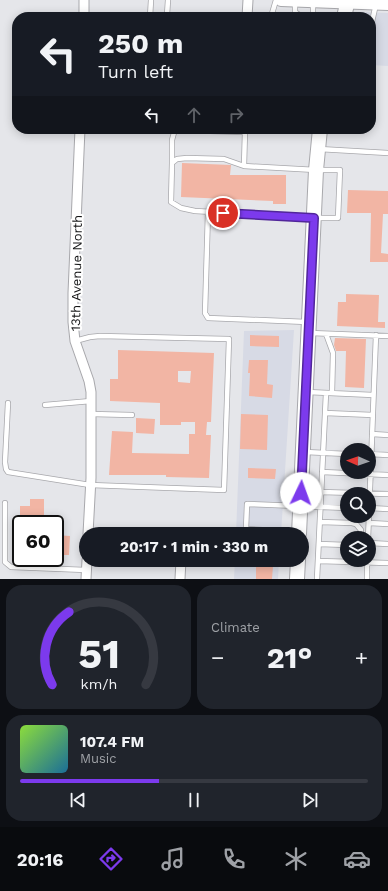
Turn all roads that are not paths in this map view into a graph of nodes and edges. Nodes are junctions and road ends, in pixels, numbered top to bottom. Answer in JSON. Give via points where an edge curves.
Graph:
{"nodes":[{"id":1,"x":84,"y":0,"type":"edge"},
{"id":2,"x":151,"y":0,"type":"edge"},
{"id":3,"x":168,"y":0,"type":"edge"},
{"id":4,"x":248,"y":0,"type":"edge"},
{"id":5,"x":276,"y":0,"type":"edge"},
{"id":6,"x":281,"y":0,"type":"edge"},
{"id":7,"x":295,"y":0,"type":"edge"},
{"id":8,"x":310,"y":1,"type":"edge"},
{"id":9,"x":348,"y":1,"type":"edge"},
{"id":10,"x":382,"y":4,"type":"edge"},
{"id":11,"x":84,"y":12,"type":"edge"},
{"id":12,"x":150,"y":12,"type":"edge"},
{"id":13,"x":167,"y":12,"type":"edge"},
{"id":14,"x":247,"y":12,"type":"edge"},
{"id":15,"x":272,"y":12,"type":"edge"},
{"id":16,"x":295,"y":12,"type":"edge"},
{"id":17,"x":313,"y":12,"type":"edge"},
{"id":18,"x":345,"y":12,"type":"edge"},
{"id":19,"x":376,"y":16,"type":"edge"},
{"id":20,"x":80,"y":134,"type":"edge"},
{"id":21,"x":174,"y":134,"type":"edge"},
{"id":22,"x":245,"y":134,"type":"edge"},
{"id":23,"x":320,"y":134,"type":"edge"},
{"id":24,"x":318,"y":149,"type":"junction"},
{"id":25,"x":388,"y":152,"type":"edge"},
{"id":26,"x":172,"y":163,"type":"junction"},
{"id":27,"x":244,"y":166,"type":"junction"},
{"id":28,"x":316,"y":170,"type":"junction"},
{"id":29,"x":208,"y":212,"type":"junction"},
{"id":30,"x":314,"y":218,"type":"junction"},
{"id":31,"x":309,"y":327,"type":"junction"},
{"id":32,"x":326,"y":334,"type":"junction"},
{"id":33,"x":376,"y":336,"type":"junction"},
{"id":34,"x":388,"y":336,"type":"edge"},
{"id":35,"x":75,"y":341,"type":"junction"},
{"id":36,"x":306,"y":392,"type":"junction"},
{"id":37,"x":326,"y":393,"type":"junction"},
{"id":38,"x":332,"y":393,"type":"junction"},
{"id":39,"x":373,"y":395,"type":"junction"},
{"id":40,"x":91,"y":401,"type":"junction"},
{"id":41,"x":8,"y":403,"type":"dead end"},
{"id":42,"x":44,"y":405,"type":"dead end"},
{"id":43,"x":91,"y":414,"type":"junction"},
{"id":44,"x":325,"y":414,"type":"junction"},
{"id":45,"x":132,"y":415,"type":"dead end"},
{"id":46,"x":373,"y":415,"type":"junction"},
{"id":47,"x":372,"y":434,"type":"junction"},
{"id":48,"x":388,"y":435,"type":"edge"},
{"id":49,"x":371,"y":443,"type":"edge"},
{"id":50,"x":303,"y":452,"type":"junction"},
{"id":51,"x":323,"y":453,"type":"junction"},
{"id":52,"x":340,"y":454,"type":"edge"},
{"id":53,"x":376,"y":454,"type":"edge"},
{"id":54,"x":388,"y":455,"type":"edge"},
{"id":55,"x":322,"y":472,"type":"junction"},
{"id":56,"x":340,"y":473,"type":"edge"},
{"id":57,"x":376,"y":474,"type":"edge"},
{"id":58,"x":388,"y":475,"type":"edge"},
{"id":59,"x":90,"y":485,"type":"junction"},
{"id":60,"x":321,"y":492,"type":"junction"},
{"id":61,"x":340,"y":493,"type":"edge"},
{"id":62,"x":376,"y":494,"type":"edge"},
{"id":63,"x":388,"y":494,"type":"edge"},
{"id":64,"x":5,"y":503,"type":"dead end"},
{"id":65,"x":300,"y":507,"type":"junction"},
{"id":66,"x":321,"y":507,"type":"junction"},
{"id":67,"x":340,"y":508,"type":"edge"},
{"id":68,"x":376,"y":508,"type":"edge"},
{"id":69,"x":388,"y":509,"type":"edge"},
{"id":70,"x":320,"y":522,"type":"junction"},
{"id":71,"x":369,"y":523,"type":"joint"},
{"id":72,"x":388,"y":524,"type":"edge"},
{"id":73,"x":88,"y":527,"type":"edge"},
{"id":74,"x":246,"y":527,"type":"edge"},
{"id":75,"x":299,"y":527,"type":"edge"},
{"id":76,"x":361,"y":531,"type":"edge"},
{"id":77,"x":368,"y":531,"type":"edge"},
{"id":78,"x":376,"y":543,"type":"edge"},
{"id":79,"x":319,"y":544,"type":"junction"},
{"id":80,"x":340,"y":544,"type":"edge"},
{"id":81,"x":388,"y":544,"type":"edge"},
{"id":82,"x":318,"y":561,"type":"junction"},
{"id":83,"x":340,"y":561,"type":"edge"},
{"id":84,"x":376,"y":562,"type":"edge"},
{"id":85,"x":388,"y":563,"type":"edge"},
{"id":86,"x":181,"y":567,"type":"edge"},
{"id":87,"x":298,"y":567,"type":"edge"},
{"id":88,"x":367,"y":567,"type":"edge"},
{"id":89,"x":86,"y":574,"type":"edge"},
{"id":90,"x":180,"y":579,"type":"edge"},
{"id":91,"x":297,"y":579,"type":"edge"},
{"id":92,"x":317,"y":579,"type":"edge"},
{"id":93,"x":366,"y":579,"type":"edge"}],
"edges":[{"from":1,"to":11,"type":"street"},
{"from":2,"to":12,"type":"lane"},
{"from":3,"to":13,"type":"lane"},
{"from":4,"to":14,"type":"street"},
{"from":5,"to":15,"type":"lane"},
{"from":6,"to":7,"type":"street"},
{"from":7,"to":8,"type":"street"},
{"from":7,"to":16,"type":"lane"},
{"from":8,"to":9,"type":"street"},
{"from":8,"to":17,"type":"lane"},
{"from":9,"to":10,"type":"street"},
{"from":9,"to":18,"type":"main road"},
{"from":10,"to":19,"type":"lane"},
{"from":20,"to":35,"type":"street","name":"13th Avenue North","via":[[73,293]]},
{"from":21,"to":26,"type":"lane"},
{"from":22,"to":27,"type":"lane"},
{"from":23,"to":24,"type":"main road"},
{"from":24,"to":25,"type":"lane"},
{"from":24,"to":28,"type":"main road"},
{"from":26,"to":27,"type":"lane","via":[[187,158],[224,159]]},
{"from":26,"to":29,"type":"lane","via":[[171,202],[181,208]]},
{"from":27,"to":28,"type":"lane"},
{"from":28,"to":30,"type":"main road"},
{"from":28,"to":30,"type":"lane","via":[[340,170],[338,218]]},
{"from":29,"to":30,"type":"lane"},
{"from":29,"to":31,"type":"lane","via":[[205,313],[208,318]]},
{"from":30,"to":31,"type":"main road"},
{"from":31,"to":32,"type":"lane"},
{"from":31,"to":36,"type":"main road"},
{"from":32,"to":33,"type":"lane"},
{"from":32,"to":38,"type":"lane","via":[[333,353]]},
{"from":33,"to":34,"type":"lane"},
{"from":33,"to":39,"type":"lane"},
{"from":35,"to":40,"type":"street","name":"13th Avenue North","via":[[89,381]]},
{"from":35,"to":59,"type":"lane","via":[[100,336],[229,339],[224,490]]},
{"from":36,"to":37,"type":"lane"},
{"from":36,"to":50,"type":"main road"},
{"from":37,"to":38,"type":"lane"},
{"from":37,"to":44,"type":"lane"},
{"from":38,"to":39,"type":"lane"},
{"from":39,"to":46,"type":"lane"},
{"from":40,"to":42,"type":"lane"},
{"from":40,"to":43,"type":"street","name":"13th Avenue North"},
{"from":41,"to":59,"type":"lane","via":[[5,462],[8,472]]},
{"from":43,"to":45,"type":"lane"},
{"from":43,"to":59,"type":"street","name":"13th Avenue North"},
{"from":44,"to":46,"type":"lane"},
{"from":44,"to":51,"type":"lane"},
{"from":46,"to":47,"type":"lane"},
{"from":47,"to":48,"type":"lane"},
{"from":47,"to":49,"type":"lane"},
{"from":50,"to":51,"type":"lane"},
{"from":50,"to":65,"type":"main road"},
{"from":51,"to":52,"type":"lane"},
{"from":51,"to":55,"type":"lane"},
{"from":53,"to":54,"type":"lane"},
{"from":55,"to":56,"type":"lane"},
{"from":55,"to":60,"type":"lane"},
{"from":57,"to":58,"type":"lane"},
{"from":59,"to":73,"type":"street","name":"13th Avenue North"},
{"from":60,"to":61,"type":"lane"},
{"from":60,"to":66,"type":"lane"},
{"from":62,"to":63,"type":"lane"},
{"from":64,"to":89,"type":"lane","via":[[5,562],[10,567]]},
{"from":65,"to":66,"type":"lane"},
{"from":65,"to":74,"type":"lane","via":[[247,504]]},
{"from":65,"to":75,"type":"main road"},
{"from":66,"to":67,"type":"lane"},
{"from":66,"to":70,"type":"lane"},
{"from":68,"to":69,"type":"lane"},
{"from":70,"to":76,"type":"lane","via":[[352,523]]},
{"from":70,"to":79,"type":"lane"},
{"from":71,"to":72,"type":"lane"},
{"from":71,"to":77,"type":"lane"},
{"from":78,"to":81,"type":"lane"},
{"from":79,"to":80,"type":"lane"},
{"from":79,"to":82,"type":"lane"},
{"from":82,"to":83,"type":"lane"},
{"from":82,"to":92,"type":"lane"},
{"from":84,"to":85,"type":"lane"},
{"from":86,"to":90,"type":"street"},
{"from":87,"to":91,"type":"main road"},
{"from":88,"to":93,"type":"lane"}]}
